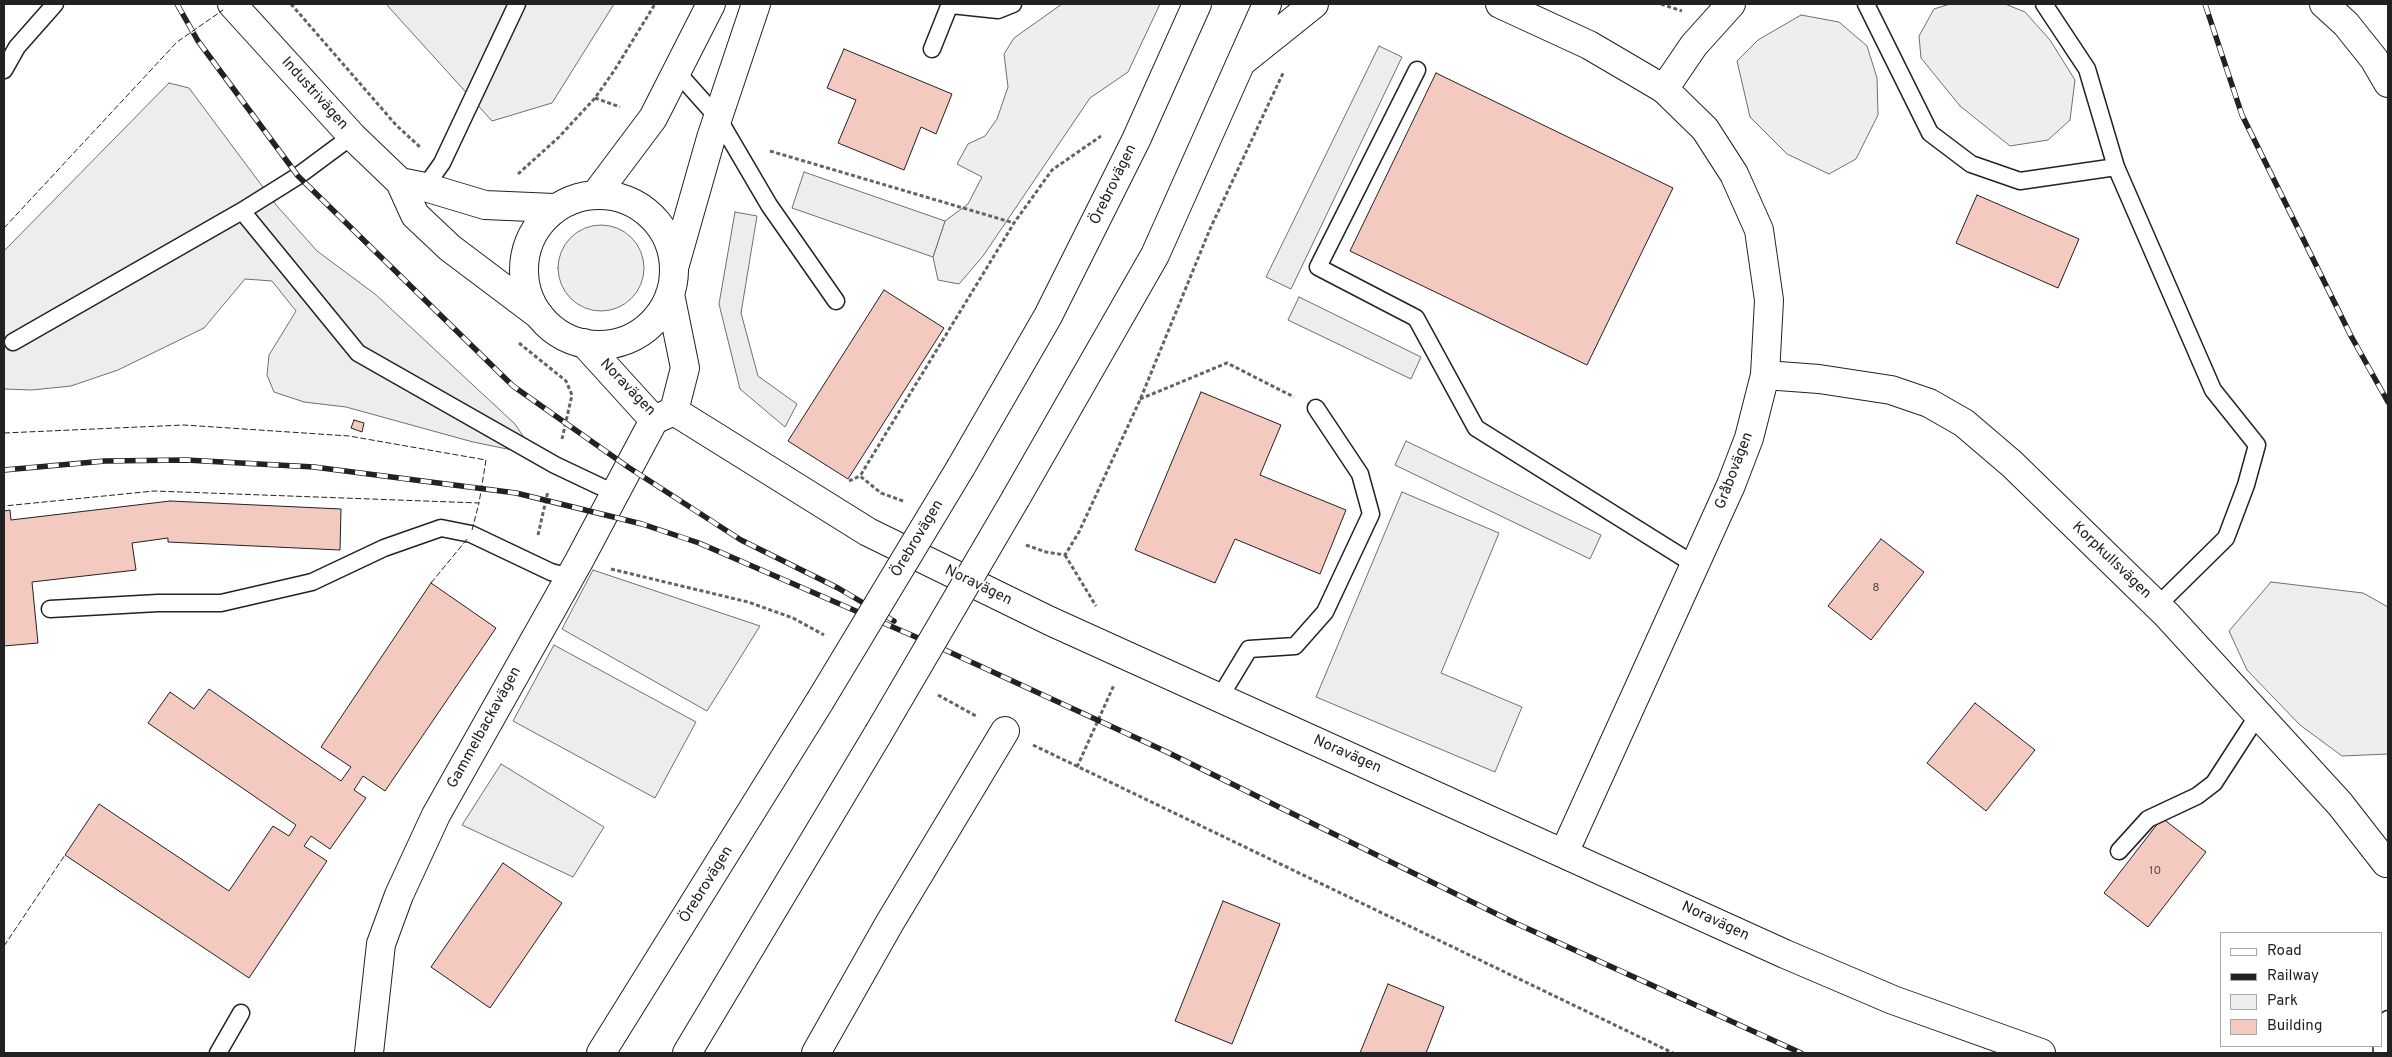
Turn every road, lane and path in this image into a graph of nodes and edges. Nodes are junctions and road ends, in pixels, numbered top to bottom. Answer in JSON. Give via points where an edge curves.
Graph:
{"nodes":[{"id":1,"x":56,"y":4,"type":"edge"},
{"id":2,"x":232,"y":4,"type":"edge"},
{"id":3,"x":291,"y":4,"type":"edge"},
{"id":4,"x":517,"y":4,"type":"edge"},
{"id":5,"x":654,"y":4,"type":"edge"},
{"id":6,"x":711,"y":4,"type":"edge"},
{"id":7,"x":756,"y":4,"type":"edge"},
{"id":8,"x":951,"y":4,"type":"edge"},
{"id":9,"x":1012,"y":4,"type":"edge"},
{"id":10,"x":1198,"y":4,"type":"edge"},
{"id":11,"x":1267,"y":4,"type":"edge"},
{"id":12,"x":1314,"y":4,"type":"edge"},
{"id":13,"x":1500,"y":4,"type":"edge"},
{"id":14,"x":1731,"y":4,"type":"edge"},
{"id":15,"x":1866,"y":4,"type":"edge"},
{"id":16,"x":2044,"y":4,"type":"edge"},
{"id":17,"x":2324,"y":4,"type":"edge"},
{"id":18,"x":932,"y":49,"type":"dead end"},
{"id":19,"x":1241,"y":62,"type":"junction"},
{"id":20,"x":1286,"y":68,"type":"dead end"},
{"id":21,"x":4,"y":70,"type":"edge"},
{"id":22,"x":1417,"y":70,"type":"dead end"},
{"id":23,"x":676,"y":72,"type":"junction"},
{"id":24,"x":2388,"y":82,"type":"edge"},
{"id":25,"x":1664,"y":89,"type":"junction"},
{"id":26,"x":724,"y":129,"type":"junction"},
{"id":27,"x":352,"y":136,"type":"junction"},
{"id":28,"x":1101,"y":136,"type":"dead end"},
{"id":29,"x":442,"y":162,"type":"junction"},
{"id":30,"x":2116,"y":167,"type":"junction"},
{"id":31,"x":511,"y":180,"type":"dead end"},
{"id":32,"x":412,"y":185,"type":"junction"},
{"id":33,"x":596,"y":194,"type":"junction"},
{"id":34,"x":554,"y":208,"type":"junction"},
{"id":35,"x":242,"y":210,"type":"junction"},
{"id":36,"x":1014,"y":223,"type":"junction"},
{"id":37,"x":674,"y":268,"type":"junction"},
{"id":38,"x":670,"y":294,"type":"junction"},
{"id":39,"x":836,"y":301,"type":"dead end"},
{"id":40,"x":539,"y":315,"type":"junction"},
{"id":41,"x":512,"y":338,"type":"dead end"},
{"id":42,"x":13,"y":342,"type":"dead end"},
{"id":43,"x":584,"y":343,"type":"junction"},
{"id":44,"x":1765,"y":375,"type":"junction"},
{"id":45,"x":1140,"y":400,"type":"junction"},
{"id":46,"x":1316,"y":408,"type":"joint"},
{"id":47,"x":664,"y":415,"type":"junction"},
{"id":48,"x":555,"y":465,"type":"junction"},
{"id":49,"x":614,"y":494,"type":"junction"},
{"id":50,"x":898,"y":499,"type":"dead end"},
{"id":51,"x":1046,"y":552,"type":"dead end"},
{"id":52,"x":1695,"y":565,"type":"junction"},
{"id":53,"x":574,"y":569,"type":"junction"},
{"id":54,"x":2157,"y":606,"type":"junction"},
{"id":55,"x":50,"y":609,"type":"dead end"},
{"id":56,"x":827,"y":636,"type":"dead end"},
{"id":57,"x":1127,"y":656,"type":"junction"},
{"id":58,"x":929,"y":690,"type":"dead end"},
{"id":59,"x":1220,"y":697,"type":"junction"},
{"id":60,"x":2258,"y":714,"type":"junction"},
{"id":61,"x":1005,"y":731,"type":"junction"},
{"id":62,"x":1078,"y":767,"type":"junction"},
{"id":63,"x":2118,"y":852,"type":"dead end"},
{"id":64,"x":1564,"y":853,"type":"junction"},
{"id":65,"x":2388,"y":863,"type":"edge"},
{"id":66,"x":240,"y":1013,"type":"dead end"},
{"id":67,"x":2388,"y":1018,"type":"edge"},
{"id":68,"x":2382,"y":1034,"type":"edge"},
{"id":69,"x":218,"y":1053,"type":"edge"},
{"id":70,"x":369,"y":1053,"type":"edge"},
{"id":71,"x":600,"y":1053,"type":"edge"},
{"id":72,"x":687,"y":1053,"type":"edge"},
{"id":73,"x":816,"y":1053,"type":"edge"},
{"id":74,"x":1673,"y":1053,"type":"edge"},
{"id":75,"x":2041,"y":1053,"type":"edge"}],
"edges":[{"from":1,"to":21,"type":"lane","via":[[17,47]]},
{"from":2,"to":27,"type":"main road","name":"Industrivägen"},
{"from":3,"to":29,"type":"path","via":[[396,125]]},
{"from":4,"to":29,"type":"lane"},
{"from":5,"to":31,"type":"path","via":[[595,98],[559,137]]},
{"from":6,"to":23,"type":"main road"},
{"from":7,"to":26,"type":"main road"},
{"from":8,"to":9,"type":"lane","via":[[998,10]]},
{"from":8,"to":18,"type":"lane"},
{"from":10,"to":71,"type":"main road","name":"Örebrovägen","bridge":true,"via":[[1136,140],[1048,316],[820,701]]},
{"from":11,"to":19,"type":"main road"},
{"from":12,"to":19,"type":"main road"},
{"from":13,"to":25,"type":"main road","name":"Gråbovägen","via":[[1589,45]]},
{"from":14,"to":25,"type":"main road","via":[[1694,45]]},
{"from":15,"to":30,"type":"lane","via":[[1930,133],[1971,164],[2020,181]]},
{"from":16,"to":30,"type":"lane","via":[[2087,69]]},
{"from":17,"to":24,"type":"main road","via":[[2346,24]]},
{"from":19,"to":72,"type":"main road","bridge":true,"via":[[1155,255],[878,734]]},
{"from":20,"to":45,"type":"path","via":[[1210,229]]},
{"from":22,"to":52,"type":"lane","via":[[1318,267],[1416,318],[1476,428]]},
{"from":23,"to":26,"type":"lane"},
{"from":23,"to":33,"type":"main road","via":[[653,118]]},
{"from":25,"to":44,"type":"main road","name":"Gråbovägen","via":[[1705,129],[1734,174],[1759,230],[1769,300]]},
{"from":26,"to":36,"type":"path"},
{"from":26,"to":37,"type":"main road"},
{"from":26,"to":39,"type":"lane","via":[[769,205]]},
{"from":27,"to":32,"type":"main road","name":"Industrivägen"},
{"from":27,"to":35,"type":"lane","via":[[298,176]]},
{"from":28,"to":36,"type":"path","via":[[1052,170]]},
{"from":29,"to":32,"type":"lane"},
{"from":30,"to":54,"type":"lane","via":[[2213,390],[2257,445],[2226,538]]},
{"from":32,"to":34,"type":"main road","name":"Industrivägen","via":[[485,205]]},
{"from":32,"to":40,"type":"main road","name":"Industrivägen","via":[[415,215],[443,242]]},
{"from":33,"to":34,"type":"main road","via":[[582,196]]},
{"from":33,"to":37,"type":"main road","via":[[622,198],[645,211],[669,241]]},
{"from":34,"to":40,"type":"main road","via":[[531,237],[527,250],[524,277]]},
{"from":35,"to":42,"type":"lane"},
{"from":35,"to":48,"type":"lane","via":[[358,353]]},
{"from":36,"to":50,"type":"path","via":[[860,476],[881,493]]},
{"from":37,"to":38,"type":"main road"},
{"from":38,"to":43,"type":"main road","via":[[647,328],[636,335],[610,344]]},
{"from":38,"to":47,"type":"main road","name":"Noravägen","via":[[685,368]]},
{"from":40,"to":43,"type":"main road","via":[[559,334]]},
{"from":41,"to":48,"type":"path","via":[[566,381],[572,395]]},
{"from":43,"to":47,"type":"main road","name":"Noravägen"},
{"from":44,"to":52,"type":"main road","name":"Gråbovägen","via":[[1749,438]]},
{"from":44,"to":54,"type":"main road","name":"Korpkullsvägen","via":[[1892,390],[1929,403],[1964,423],[2012,464]]},
{"from":45,"to":46,"type":"path","via":[[1227,363]]},
{"from":45,"to":51,"type":"path","via":[[1075,539],[1065,555]]},
{"from":46,"to":59,"type":"lane","via":[[1360,474],[1371,514],[1325,612],[1294,646],[1249,649]]},
{"from":47,"to":49,"type":"main road","name":"Gammelbackavägen"},
{"from":47,"to":57,"type":"main road","name":"Noravägen","via":[[868,532]]},
{"from":48,"to":49,"type":"lane"},
{"from":48,"to":53,"type":"path","via":[[538,530],[538,543]]},
{"from":49,"to":53,"type":"main road","name":"Gammelbackavägen"},
{"from":52,"to":64,"type":"main road","name":"Gråbovägen"},
{"from":53,"to":55,"type":"lane","via":[[551,572],[471,534],[441,528],[384,548],[312,582],[221,603]]},
{"from":53,"to":56,"type":"path","via":[[748,602],[793,618]]},
{"from":53,"to":70,"type":"main road","name":"Gammelbackavägen","via":[[436,815],[399,895],[381,944]]},
{"from":54,"to":60,"type":"main road","name":"Korpkullsvägen"},
{"from":57,"to":59,"type":"main road","name":"Noravägen"},
{"from":57,"to":62,"type":"path"},
{"from":58,"to":61,"type":"path"},
{"from":59,"to":64,"type":"main road","name":"Noravägen"},
{"from":60,"to":63,"type":"lane","via":[[2214,783],[2198,796],[2148,819]]},
{"from":60,"to":65,"type":"main road","name":"Korpkullsvägen","via":[[2340,804]]},
{"from":61,"to":62,"type":"path"},
{"from":61,"to":73,"type":"main road"},
{"from":62,"to":74,"type":"path"},
{"from":64,"to":75,"type":"main road","name":"Noravägen","via":[[1884,996]]},
{"from":66,"to":69,"type":"lane"},
{"from":67,"to":68,"type":"lane"}]}
